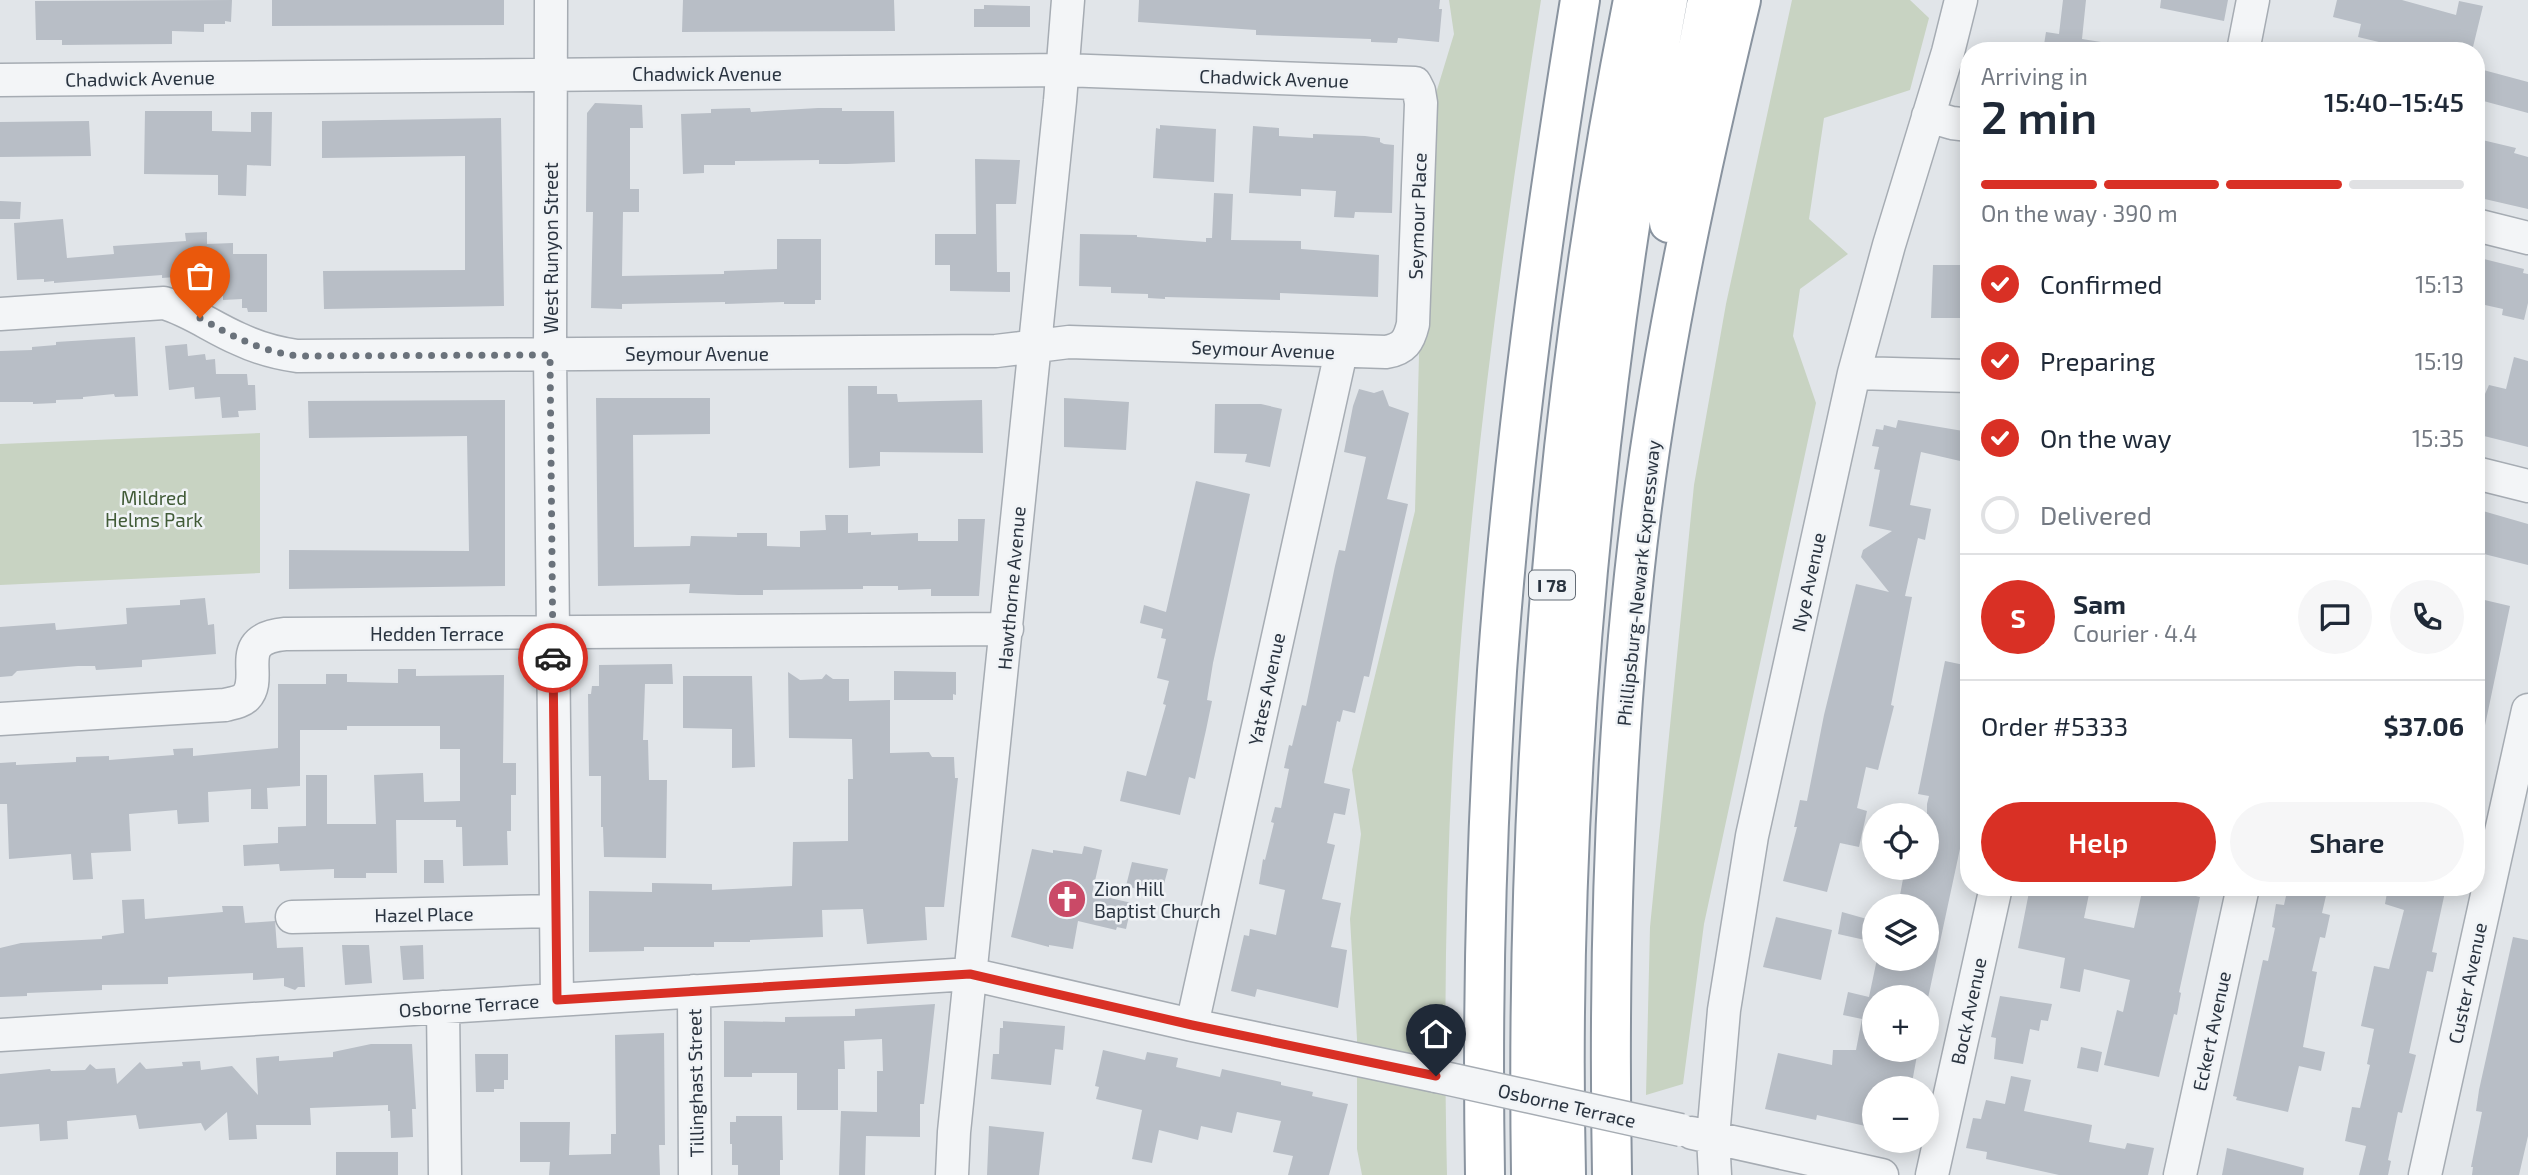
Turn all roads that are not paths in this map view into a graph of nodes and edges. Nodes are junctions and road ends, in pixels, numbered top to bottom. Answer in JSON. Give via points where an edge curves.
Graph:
{"nodes":[{"id":1,"x":551,"y":0,"type":"edge"},
{"id":2,"x":1068,"y":0,"type":"edge"},
{"id":3,"x":1580,"y":0,"type":"edge"},
{"id":4,"x":1633,"y":0,"type":"edge"},
{"id":5,"x":1668,"y":0,"type":"edge"},
{"id":6,"x":1707,"y":0,"type":"edge"},
{"id":7,"x":1741,"y":0,"type":"edge"},
{"id":8,"x":1961,"y":0,"type":"edge"},
{"id":9,"x":2253,"y":0,"type":"edge"},
{"id":10,"x":2245,"y":42,"type":"edge"},
{"id":11,"x":1063,"y":70,"type":"junction"},
{"id":12,"x":552,"y":74,"type":"junction"},
{"id":13,"x":0,"y":80,"type":"edge"},
{"id":14,"x":1415,"y":83,"type":"joint"},
{"id":15,"x":1928,"y":116,"type":"junction"},
{"id":16,"x":1960,"y":124,"type":"edge"},
{"id":17,"x":2485,"y":227,"type":"edge"},
{"id":18,"x":2528,"y":237,"type":"edge"},
{"id":19,"x":1674,"y":309,"type":"junction"},
{"id":20,"x":0,"y":314,"type":"edge"},
{"id":21,"x":1034,"y":347,"type":"junction"},
{"id":22,"x":1403,"y":347,"type":"joint"},
{"id":23,"x":1333,"y":351,"type":"junction"},
{"id":24,"x":550,"y":355,"type":"junction"},
{"id":25,"x":1854,"y":373,"type":"junction"},
{"id":26,"x":1960,"y":376,"type":"edge"},
{"id":27,"x":2485,"y":475,"type":"edge"},
{"id":28,"x":2528,"y":486,"type":"edge"},
{"id":29,"x":1007,"y":629,"type":"junction"},
{"id":30,"x":552,"y":633,"type":"junction"},
{"id":31,"x":2528,"y":710,"type":"edge"},
{"id":32,"x":0,"y":719,"type":"edge"},
{"id":33,"x":1994,"y":896,"type":"edge"},
{"id":34,"x":2241,"y":896,"type":"edge"},
{"id":35,"x":555,"y":911,"type":"junction"},
{"id":36,"x":292,"y":916,"type":"dead end"},
{"id":37,"x":970,"y":974,"type":"junction"},
{"id":38,"x":694,"y":990,"type":"junction"},
{"id":39,"x":557,"y":1000,"type":"junction"},
{"id":40,"x":443,"y":1007,"type":"junction"},
{"id":41,"x":1183,"y":1023,"type":"junction"},
{"id":42,"x":0,"y":1035,"type":"edge"},
{"id":43,"x":1713,"y":1137,"type":"junction"},
{"id":44,"x":445,"y":1175,"type":"edge"},
{"id":45,"x":695,"y":1175,"type":"edge"},
{"id":46,"x":952,"y":1175,"type":"edge"},
{"id":47,"x":1485,"y":1175,"type":"edge"},
{"id":48,"x":1531,"y":1175,"type":"edge"},
{"id":49,"x":1566,"y":1175,"type":"edge"},
{"id":50,"x":1612,"y":1175,"type":"edge"},
{"id":51,"x":1715,"y":1175,"type":"edge"},
{"id":52,"x":1882,"y":1175,"type":"edge"},
{"id":53,"x":1933,"y":1175,"type":"edge"},
{"id":54,"x":2180,"y":1175,"type":"edge"},
{"id":55,"x":2425,"y":1175,"type":"edge"}],
"edges":[{"from":1,"to":12,"type":"street","name":"West Runyon Street"},
{"from":2,"to":11,"type":"street","name":"Hawthorne Avenue"},
{"from":3,"to":47,"type":"highway","number":"I 78","via":[[1537,285],[1498,667],[1486,910]]},
{"from":4,"to":48,"type":"highway","number":"I 78","via":[[1588,266],[1553,572],[1534,880]]},
{"from":5,"to":49,"type":"highway","number":"I 78","via":[[1621,278],[1586,586],[1568,895]]},
{"from":6,"to":19,"type":"highway","via":[[1668,209]]},
{"from":7,"to":19,"type":"highway","name":"Phillipsburg-Newark Expressway"},
{"from":8,"to":15,"type":"street","name":"Nye Avenue"},
{"from":9,"to":10,"type":"street"},
{"from":11,"to":12,"type":"street","name":"Chadwick Avenue"},
{"from":11,"to":14,"type":"street","name":"Chadwick Avenue"},
{"from":11,"to":21,"type":"street","name":"Hawthorne Avenue"},
{"from":12,"to":13,"type":"street","name":"Chadwick Avenue"},
{"from":12,"to":24,"type":"street","name":"West Runyon Street"},
{"from":14,"to":22,"type":"street","name":"Seymour Place","via":[[1420,103],[1413,324]]},
{"from":15,"to":16,"type":"street"},
{"from":15,"to":25,"type":"street","name":"Nye Avenue"},
{"from":17,"to":18,"type":"street"},
{"from":19,"to":50,"type":"highway","name":"Phillipsburg-Newark Expressway","via":[[1641,516],[1626,676],[1614,904]]},
{"from":20,"to":24,"type":"street","name":"Seymour Avenue","via":[[164,303],[268,351],[297,356]]},
{"from":21,"to":23,"type":"street","name":"Seymour Avenue","via":[[1069,342]]},
{"from":21,"to":24,"type":"street","name":"Seymour Avenue"},
{"from":21,"to":29,"type":"street","name":"Hawthorne Avenue"},
{"from":22,"to":23,"type":"street","name":"Seymour Avenue","via":[[1387,352]]},
{"from":23,"to":41,"type":"street","name":"Yates Avenue"},
{"from":24,"to":30,"type":"street","name":"West Runyon Street"},
{"from":25,"to":26,"type":"street"},
{"from":25,"to":43,"type":"street","name":"Nye Avenue","via":[[1752,836],[1724,1010]]},
{"from":27,"to":28,"type":"street"},
{"from":29,"to":30,"type":"street","name":"Hedden Terrace"},
{"from":29,"to":37,"type":"street","name":"Hawthorne Avenue"},
{"from":30,"to":32,"type":"street","name":"Hedden Terrace","via":[[271,635],[254,650],[251,685],[247,697],[238,702]]},
{"from":30,"to":35,"type":"street","name":"West Runyon Street"},
{"from":31,"to":55,"type":"street","name":"Custer Avenue"},
{"from":33,"to":53,"type":"street","name":"Bock Avenue"},
{"from":34,"to":54,"type":"street","name":"Eckert Avenue"},
{"from":35,"to":36,"type":"street","name":"Hazel Place"},
{"from":35,"to":39,"type":"street","name":"West Runyon Street"},
{"from":37,"to":38,"type":"street","name":"Osborne Terrace"},
{"from":37,"to":41,"type":"street","name":"Osborne Terrace"},
{"from":37,"to":46,"type":"street","name":"Hawthorne Avenue"},
{"from":38,"to":39,"type":"street","name":"Osborne Terrace"},
{"from":38,"to":45,"type":"street","name":"Tillinghast Street"},
{"from":39,"to":40,"type":"street","name":"Osborne Terrace"},
{"from":40,"to":42,"type":"street","name":"Osborne Terrace"},
{"from":40,"to":44,"type":"street"},
{"from":41,"to":43,"type":"street","name":"Osborne Terrace","bridge":true},
{"from":43,"to":51,"type":"street","name":"Nye Avenue"},
{"from":43,"to":52,"type":"street","name":"Osborne Terrace"}]}
